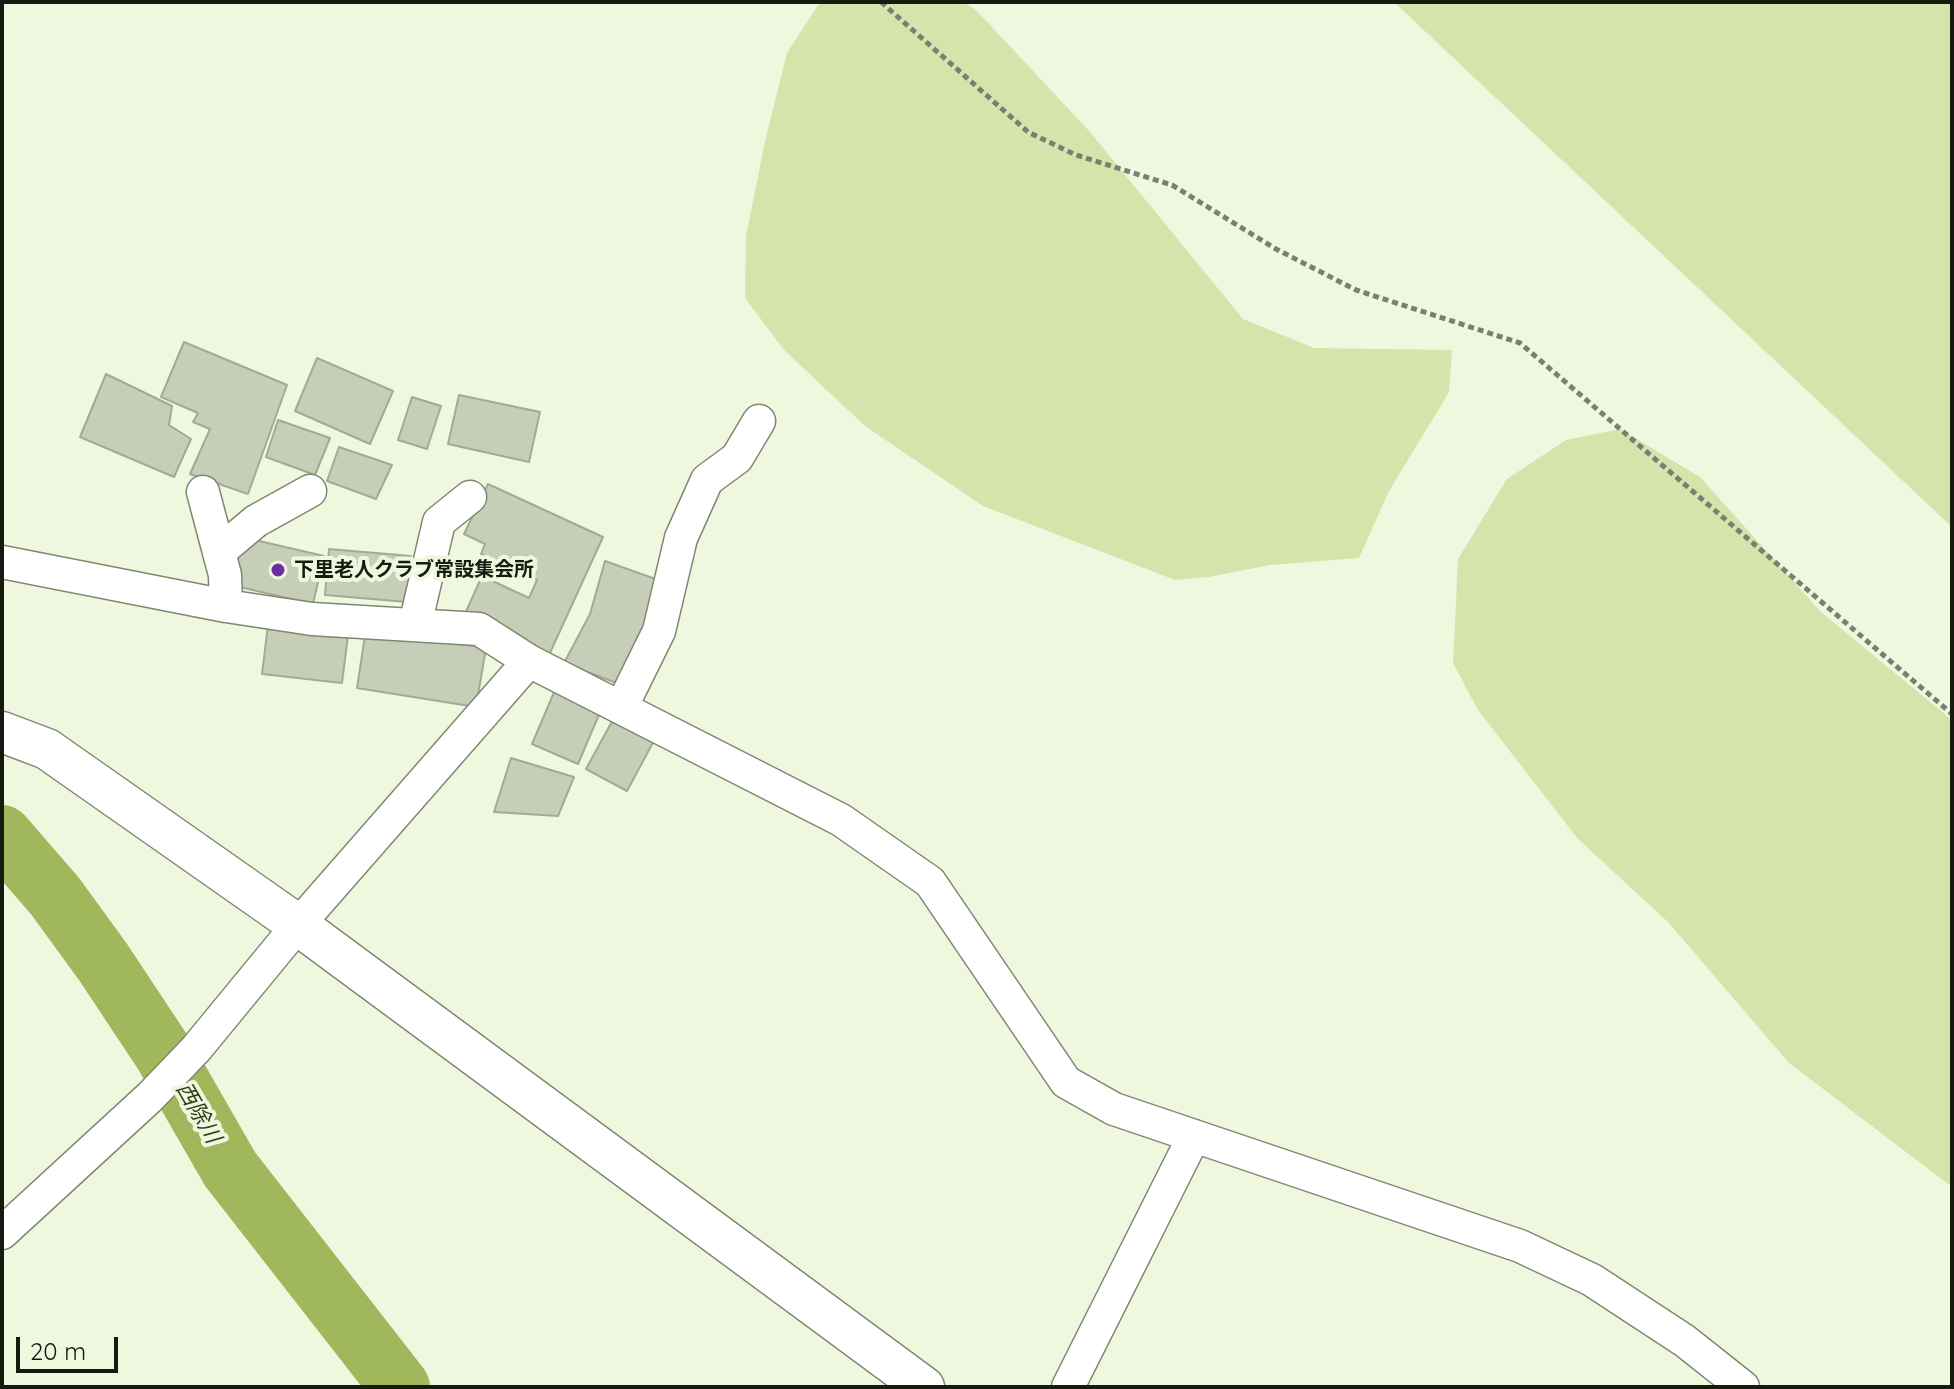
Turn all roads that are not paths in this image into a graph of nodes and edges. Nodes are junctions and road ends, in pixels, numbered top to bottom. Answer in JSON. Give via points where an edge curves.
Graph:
{"nodes":[{"id":1,"x":759,"y":421,"type":"dead end"},
{"id":2,"x":310,"y":491,"type":"dead end"},
{"id":3,"x":203,"y":492,"type":"dead end"},
{"id":4,"x":470,"y":497,"type":"dead end"},
{"id":5,"x":219,"y":552,"type":"junction"},
{"id":6,"x":2,"y":562,"type":"edge"},
{"id":7,"x":226,"y":606,"type":"junction"},
{"id":8,"x":415,"y":625,"type":"junction"},
{"id":9,"x":529,"y":661,"type":"junction"},
{"id":10,"x":621,"y":708,"type":"junction"},
{"id":11,"x":2,"y":732,"type":"edge"},
{"id":12,"x":298,"y":925,"type":"junction"},
{"id":13,"x":1194,"y":1136,"type":"junction"},
{"id":14,"x":2,"y":1233,"type":"edge"},
{"id":15,"x":924,"y":1387,"type":"edge"},
{"id":16,"x":1068,"y":1387,"type":"edge"},
{"id":17,"x":1743,"y":1387,"type":"edge"}],
"edges":[{"from":1,"to":10,"type":"street","via":[[737,458],[707,480],[681,538],[659,631]]},
{"from":2,"to":5,"type":"street","via":[[256,521]]},
{"from":3,"to":5,"type":"street"},
{"from":4,"to":8,"type":"street","via":[[439,522]]},
{"from":5,"to":7,"type":"street"},
{"from":6,"to":7,"type":"street"},
{"from":7,"to":8,"type":"street","via":[[312,619]]},
{"from":8,"to":9,"type":"street","via":[[479,629]]},
{"from":9,"to":10,"type":"street"},
{"from":9,"to":12,"type":"street"},
{"from":10,"to":13,"type":"street","via":[[841,820],[930,882],[1066,1082],[1114,1109]]},
{"from":11,"to":12,"type":"street","via":[[47,749]]},
{"from":12,"to":14,"type":"street","via":[[150,1097]]},
{"from":12,"to":15,"type":"street"},
{"from":13,"to":16,"type":"street"},
{"from":13,"to":17,"type":"street","via":[[1520,1246],[1592,1280]]}]}
